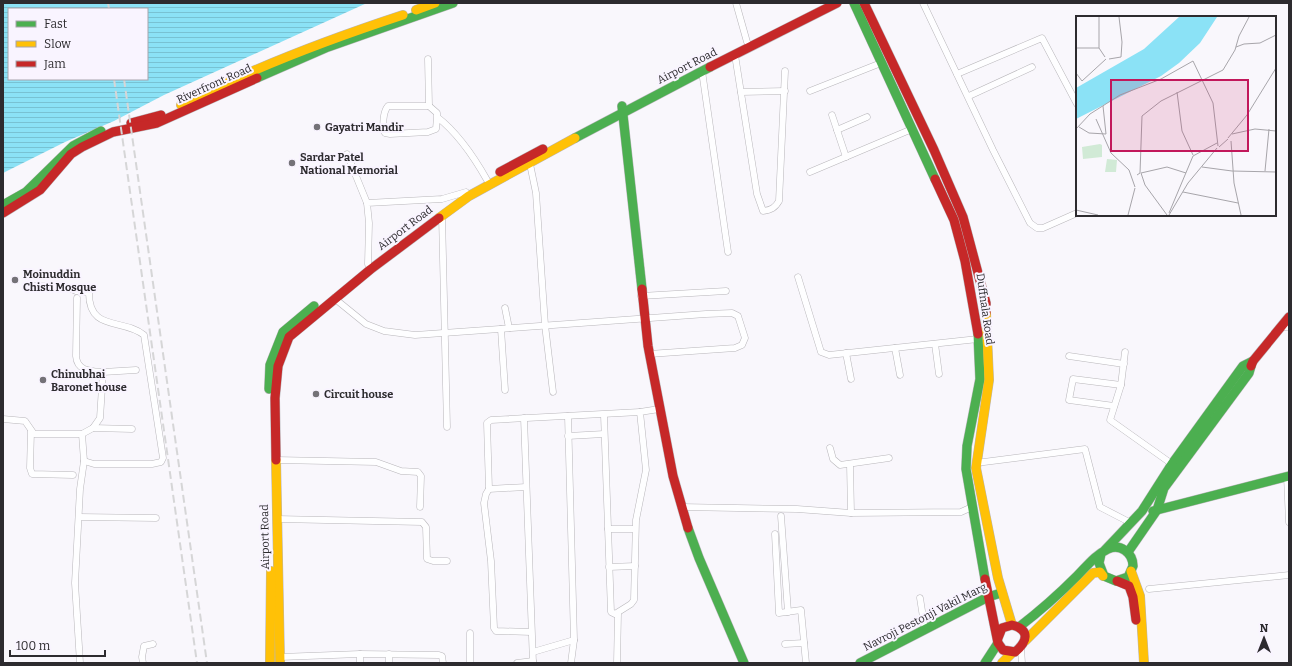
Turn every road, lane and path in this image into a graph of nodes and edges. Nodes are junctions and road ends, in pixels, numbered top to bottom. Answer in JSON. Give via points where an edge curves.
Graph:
{"nodes":[{"id":1,"x":435,"y":3,"type":"edge"},
{"id":2,"x":453,"y":3,"type":"edge"},
{"id":3,"x":736,"y":3,"type":"edge"},
{"id":4,"x":824,"y":3,"type":"edge"},
{"id":5,"x":837,"y":3,"type":"edge"},
{"id":6,"x":854,"y":3,"type":"edge"},
{"id":7,"x":864,"y":3,"type":"edge"},
{"id":8,"x":923,"y":3,"type":"edge"},
{"id":9,"x":747,"y":42,"type":"junction"},
{"id":10,"x":735,"y":55,"type":"junction"},
{"id":11,"x":428,"y":58,"type":"dead end"},
{"id":12,"x":881,"y":62,"type":"junction"},
{"id":13,"x":1032,"y":67,"type":"dead end"},
{"id":14,"x":702,"y":71,"type":"junction"},
{"id":15,"x":785,"y":71,"type":"dead end"},
{"id":16,"x":957,"y":74,"type":"junction"},
{"id":17,"x":785,"y":91,"type":"junction"},
{"id":18,"x":810,"y":91,"type":"dead end"},
{"id":19,"x":741,"y":92,"type":"junction"},
{"id":20,"x":968,"y":96,"type":"junction"},
{"id":21,"x":1076,"y":102,"type":"edge"},
{"id":22,"x":428,"y":106,"type":"junction"},
{"id":23,"x":623,"y":109,"type":"junction"},
{"id":24,"x":832,"y":115,"type":"dead end"},
{"id":25,"x":437,"y":117,"type":"junction"},
{"id":26,"x":867,"y":117,"type":"dead end"},
{"id":27,"x":912,"y":129,"type":"junction"},
{"id":28,"x":837,"y":130,"type":"junction"},
{"id":29,"x":347,"y":154,"type":"dead end"},
{"id":30,"x":846,"y":157,"type":"junction"},
{"id":31,"x":530,"y":164,"type":"junction"},
{"id":32,"x":810,"y":172,"type":"dead end"},
{"id":33,"x":487,"y":180,"type":"junction"},
{"id":34,"x":466,"y":192,"type":"junction"},
{"id":35,"x":367,"y":203,"type":"junction"},
{"id":36,"x":3,"y":205,"type":"edge"},
{"id":37,"x":1076,"y":212,"type":"edge"},
{"id":38,"x":3,"y":213,"type":"edge"},
{"id":39,"x":442,"y":216,"type":"junction"},
{"id":40,"x":728,"y":252,"type":"dead end"},
{"id":41,"x":368,"y":264,"type":"junction"},
{"id":42,"x":798,"y":277,"type":"dead end"},
{"id":43,"x":33,"y":286,"type":"dead end"},
{"id":44,"x":726,"y":291,"type":"dead end"},
{"id":45,"x":642,"y":296,"type":"junction"},
{"id":46,"x":77,"y":298,"type":"dead end"},
{"id":47,"x":334,"y":298,"type":"junction"},
{"id":48,"x":505,"y":308,"type":"dead end"},
{"id":49,"x":1289,"y":317,"type":"edge"},
{"id":50,"x":644,"y":319,"type":"junction"},
{"id":51,"x":545,"y":325,"type":"junction"},
{"id":52,"x":1286,"y":327,"type":"edge"},
{"id":53,"x":509,"y":328,"type":"junction"},
{"id":54,"x":501,"y":329,"type":"junction"},
{"id":55,"x":445,"y":333,"type":"junction"},
{"id":56,"x":978,"y":339,"type":"junction"},
{"id":57,"x":935,"y":344,"type":"junction"},
{"id":58,"x":895,"y":348,"type":"junction"},
{"id":59,"x":1125,"y":352,"type":"dead end"},
{"id":60,"x":846,"y":353,"type":"junction"},
{"id":61,"x":649,"y":354,"type":"junction"},
{"id":62,"x":1069,"y":356,"type":"dead end"},
{"id":63,"x":1253,"y":361,"type":"junction"},
{"id":64,"x":1124,"y":364,"type":"junction"},
{"id":65,"x":136,"y":370,"type":"dead end"},
{"id":66,"x":103,"y":372,"type":"junction"},
{"id":67,"x":939,"y":374,"type":"dead end"},
{"id":68,"x":900,"y":375,"type":"dead end"},
{"id":69,"x":851,"y":379,"type":"dead end"},
{"id":70,"x":1121,"y":385,"type":"junction"},
{"id":71,"x":506,"y":390,"type":"dead end"},
{"id":72,"x":553,"y":392,"type":"dead end"},
{"id":73,"x":1114,"y":406,"type":"junction"},
{"id":74,"x":660,"y":409,"type":"junction"},
{"id":75,"x":640,"y":412,"type":"junction"},
{"id":76,"x":604,"y":415,"type":"junction"},
{"id":77,"x":568,"y":416,"type":"junction"},
{"id":78,"x":524,"y":418,"type":"junction"},
{"id":79,"x":3,"y":419,"type":"edge"},
{"id":80,"x":447,"y":427,"type":"dead end"},
{"id":81,"x":94,"y":428,"type":"junction"},
{"id":82,"x":132,"y":429,"type":"dead end"},
{"id":83,"x":31,"y":431,"type":"junction"},
{"id":84,"x":82,"y":434,"type":"junction"},
{"id":85,"x":604,"y":434,"type":"junction"},
{"id":86,"x":568,"y":436,"type":"junction"},
{"id":87,"x":830,"y":448,"type":"dead end"},
{"id":88,"x":889,"y":458,"type":"dead end"},
{"id":89,"x":276,"y":460,"type":"junction"},
{"id":90,"x":84,"y":461,"type":"junction"},
{"id":91,"x":976,"y":463,"type":"junction"},
{"id":92,"x":850,"y":464,"type":"junction"},
{"id":93,"x":1172,"y":464,"type":"junction"},
{"id":94,"x":73,"y":475,"type":"dead end"},
{"id":95,"x":1288,"y":476,"type":"edge"},
{"id":96,"x":526,"y":487,"type":"junction"},
{"id":97,"x":490,"y":489,"type":"junction"},
{"id":98,"x":420,"y":507,"type":"dead end"},
{"id":99,"x":681,"y":507,"type":"junction"},
{"id":100,"x":972,"y":507,"type":"junction"},
{"id":101,"x":1157,"y":510,"type":"junction"},
{"id":102,"x":1142,"y":511,"type":"junction"},
{"id":103,"x":851,"y":513,"type":"junction"},
{"id":104,"x":781,"y":516,"type":"dead end"},
{"id":105,"x":79,"y":517,"type":"junction"},
{"id":106,"x":156,"y":518,"type":"dead end"},
{"id":107,"x":277,"y":519,"type":"junction"},
{"id":108,"x":1131,"y":522,"type":"junction"},
{"id":109,"x":1289,"y":522,"type":"edge"},
{"id":110,"x":608,"y":529,"type":"junction"},
{"id":111,"x":635,"y":529,"type":"junction"},
{"id":112,"x":775,"y":534,"type":"dead end"},
{"id":113,"x":1103,"y":552,"type":"junction"},
{"id":114,"x":1128,"y":552,"type":"junction"},
{"id":115,"x":447,"y":561,"type":"dead end"},
{"id":116,"x":635,"y":566,"type":"junction"},
{"id":117,"x":609,"y":567,"type":"junction"},
{"id":118,"x":1131,"y":571,"type":"junction"},
{"id":119,"x":1289,"y":575,"type":"edge"},
{"id":120,"x":1104,"y":577,"type":"junction"},
{"id":121,"x":1117,"y":581,"type":"junction"},
{"id":122,"x":1149,"y":589,"type":"dead end"},
{"id":123,"x":1001,"y":593,"type":"junction"},
{"id":124,"x":988,"y":597,"type":"junction"},
{"id":125,"x":920,"y":598,"type":"dead end"},
{"id":126,"x":788,"y":612,"type":"junction"},
{"id":127,"x":618,"y":613,"type":"junction"},
{"id":128,"x":1016,"y":626,"type":"junction"},
{"id":129,"x":925,"y":630,"type":"junction"},
{"id":130,"x":531,"y":632,"type":"junction"},
{"id":131,"x":470,"y":633,"type":"dead end"},
{"id":132,"x":574,"y":640,"type":"junction"},
{"id":133,"x":998,"y":641,"type":"junction"},
{"id":134,"x":804,"y":643,"type":"junction"},
{"id":135,"x":153,"y":644,"type":"dead end"},
{"id":136,"x":785,"y":644,"type":"dead end"},
{"id":137,"x":1023,"y":645,"type":"junction"},
{"id":138,"x":533,"y":652,"type":"junction"},
{"id":139,"x":1012,"y":652,"type":"junction"},
{"id":140,"x":360,"y":654,"type":"junction"},
{"id":141,"x":389,"y":654,"type":"junction"},
{"id":142,"x":280,"y":660,"type":"edge"},
{"id":143,"x":533,"y":662,"type":"edge"},
{"id":144,"x":80,"y":663,"type":"edge"},
{"id":145,"x":143,"y":663,"type":"edge"},
{"id":146,"x":270,"y":663,"type":"edge"},
{"id":147,"x":360,"y":663,"type":"edge"},
{"id":148,"x":389,"y":663,"type":"edge"},
{"id":149,"x":442,"y":663,"type":"edge"},
{"id":150,"x":470,"y":663,"type":"edge"},
{"id":151,"x":517,"y":663,"type":"edge"},
{"id":152,"x":571,"y":663,"type":"edge"},
{"id":153,"x":617,"y":663,"type":"edge"},
{"id":154,"x":744,"y":663,"type":"edge"},
{"id":155,"x":806,"y":663,"type":"edge"},
{"id":156,"x":860,"y":663,"type":"edge"},
{"id":157,"x":985,"y":663,"type":"edge"},
{"id":158,"x":1002,"y":663,"type":"edge"},
{"id":159,"x":1022,"y":663,"type":"edge"},
{"id":160,"x":1138,"y":663,"type":"edge"},
{"id":161,"x":1144,"y":663,"type":"edge"}],
"edges":[{"from":1,"to":36,"type":"main road","name":"Riverfront Road","via":[[325,41],[215,87],[167,113],[118,124],[86,137],[59,158],[26,192]]},
{"from":2,"to":38,"type":"main road","name":"Riverfront Road","via":[[328,47],[158,123],[124,128],[107,134],[72,154],[40,190]]},
{"from":3,"to":9,"type":"street"},
{"from":4,"to":9,"type":"main road","name":"Airport Road"},
{"from":5,"to":10,"type":"main road","name":"Airport Road"},
{"from":6,"to":12,"type":"main road","name":"Duffnala Road"},
{"from":7,"to":91,"type":"main road","via":[[949,183],[963,217],[979,274],[986,303],[989,380]]},
{"from":8,"to":16,"type":"street"},
{"from":9,"to":23,"type":"main road","name":"Airport Road"},
{"from":10,"to":14,"type":"main road","name":"Airport Road"},
{"from":10,"to":19,"type":"street"},
{"from":11,"to":22,"type":"street"},
{"from":12,"to":18,"type":"street"},
{"from":12,"to":27,"type":"main road","name":"Duffnala Road"},
{"from":13,"to":20,"type":"street"},
{"from":14,"to":23,"type":"main road","name":"Airport Road"},
{"from":14,"to":40,"type":"street"},
{"from":15,"to":17,"type":"street"},
{"from":16,"to":20,"type":"street"},
{"from":16,"to":21,"type":"street","via":[[1042,38]]},
{"from":17,"to":19,"type":"street"},
{"from":17,"to":19,"type":"street","via":[[779,201],[776,206],[763,211],[757,194]]},
{"from":20,"to":37,"type":"street","via":[[1030,223],[1037,228],[1043,228]]},
{"from":22,"to":25,"type":"street","via":[[437,113]]},
{"from":22,"to":25,"type":"street","via":[[388,106],[385,110],[385,133],[433,131],[436,129]]},
{"from":23,"to":31,"type":"main road","name":"Airport Road"},
{"from":23,"to":33,"type":"main road","name":"Airport Road"},
{"from":23,"to":45,"type":"main road"},
{"from":24,"to":28,"type":"street"},
{"from":25,"to":33,"type":"street","via":[[458,138]]},
{"from":26,"to":28,"type":"street"},
{"from":27,"to":30,"type":"street"},
{"from":27,"to":56,"type":"main road","name":"Duffnala Road","via":[[954,220],[965,261]]},
{"from":28,"to":30,"type":"street"},
{"from":29,"to":35,"type":"street"},
{"from":30,"to":32,"type":"street"},
{"from":31,"to":39,"type":"main road","name":"Airport Road","via":[[469,196]]},
{"from":31,"to":51,"type":"street","via":[[536,194]]},
{"from":33,"to":34,"type":"main road","name":"Airport Road"},
{"from":34,"to":35,"type":"street","via":[[442,199]]},
{"from":34,"to":41,"type":"main road","name":"Airport Road"},
{"from":35,"to":41,"type":"street"},
{"from":39,"to":47,"type":"main road","name":"Airport Road"},
{"from":39,"to":55,"type":"street"},
{"from":41,"to":146,"type":"main road","name":"Airport Road","via":[[283,332],[270,365]]},
{"from":42,"to":60,"type":"street","via":[[822,352],[828,355]]},
{"from":43,"to":90,"type":"street","via":[[67,287],[87,292],[91,311],[97,317],[111,324],[136,328],[144,335],[163,458],[161,462],[152,464],[94,464]]},
{"from":44,"to":45,"type":"street"},
{"from":45,"to":50,"type":"main road"},
{"from":46,"to":66,"type":"street","via":[[78,364],[91,371]]},
{"from":47,"to":55,"type":"street","via":[[366,324],[384,332],[415,335]]},
{"from":47,"to":89,"type":"main road","name":"Airport Road","via":[[289,337],[278,366],[275,398]]},
{"from":48,"to":53,"type":"street"},
{"from":49,"to":52,"type":"main road"},
{"from":50,"to":51,"type":"street"},
{"from":50,"to":61,"type":"main road"},
{"from":50,"to":61,"type":"street","via":[[732,313],[738,316],[745,338],[742,345],[735,348]]},
{"from":51,"to":53,"type":"street"},
{"from":51,"to":72,"type":"street"},
{"from":52,"to":63,"type":"main road"},
{"from":53,"to":54,"type":"street"},
{"from":54,"to":55,"type":"street"},
{"from":54,"to":71,"type":"street"},
{"from":55,"to":80,"type":"street"},
{"from":56,"to":57,"type":"street"},
{"from":56,"to":100,"type":"main road","name":"Duffnala Road","via":[[980,379],[967,446],[966,469]]},
{"from":57,"to":58,"type":"street"},
{"from":57,"to":67,"type":"street"},
{"from":58,"to":60,"type":"street"},
{"from":58,"to":68,"type":"street"},
{"from":59,"to":64,"type":"street"},
{"from":60,"to":69,"type":"street"},
{"from":61,"to":74,"type":"main road"},
{"from":62,"to":64,"type":"street"},
{"from":63,"to":93,"type":"main road","via":[[1243,366]]},
{"from":63,"to":101,"type":"main road","via":[[1249,373],[1164,488]]},
{"from":64,"to":70,"type":"street"},
{"from":65,"to":66,"type":"street"},
{"from":66,"to":81,"type":"street","via":[[100,418]]},
{"from":70,"to":73,"type":"street"},
{"from":70,"to":73,"type":"street","via":[[1072,379],[1069,400]]},
{"from":73,"to":93,"type":"street","via":[[1110,420]]},
{"from":74,"to":75,"type":"street"},
{"from":74,"to":99,"type":"main road"},
{"from":75,"to":76,"type":"street"},
{"from":75,"to":111,"type":"street","via":[[646,470]]},
{"from":76,"to":77,"type":"street"},
{"from":76,"to":85,"type":"street"},
{"from":77,"to":78,"type":"street"},
{"from":77,"to":86,"type":"street"},
{"from":78,"to":96,"type":"street"},
{"from":78,"to":97,"type":"street","via":[[490,420],[487,424]]},
{"from":79,"to":83,"type":"street","via":[[25,421]]},
{"from":81,"to":82,"type":"street"},
{"from":81,"to":84,"type":"street"},
{"from":83,"to":84,"type":"street","via":[[38,435]]},
{"from":83,"to":94,"type":"street","via":[[32,474]]},
{"from":84,"to":90,"type":"street"},
{"from":85,"to":86,"type":"street"},
{"from":85,"to":110,"type":"street"},
{"from":86,"to":132,"type":"street"},
{"from":87,"to":92,"type":"street","via":[[830,454],[835,462]]},
{"from":88,"to":92,"type":"street"},
{"from":89,"to":98,"type":"street","via":[[376,462],[401,471],[418,472],[421,476]]},
{"from":89,"to":107,"type":"main road","name":"Airport Road"},
{"from":90,"to":105,"type":"street"},
{"from":91,"to":108,"type":"street","via":[[1085,449],[1100,507]]},
{"from":91,"to":123,"type":"main road"},
{"from":92,"to":103,"type":"street"},
{"from":93,"to":102,"type":"main road"},
{"from":95,"to":101,"type":"main road"},
{"from":95,"to":109,"type":"street"},
{"from":96,"to":97,"type":"street"},
{"from":96,"to":130,"type":"street"},
{"from":97,"to":130,"type":"street","via":[[484,503],[491,561],[494,630]]},
{"from":99,"to":103,"type":"street","via":[[797,509]]},
{"from":99,"to":154,"type":"main road","via":[[699,558]]},
{"from":100,"to":103,"type":"street","via":[[961,512]]},
{"from":100,"to":124,"type":"main road","name":"Duffnala Road"},
{"from":101,"to":102,"type":"main road"},
{"from":101,"to":114,"type":"main road"},
{"from":102,"to":108,"type":"main road"},
{"from":104,"to":126,"type":"street"},
{"from":105,"to":106,"type":"street"},
{"from":105,"to":144,"type":"street","via":[[75,583]]},
{"from":107,"to":115,"type":"street","via":[[422,522],[426,527],[427,559]]},
{"from":107,"to":142,"type":"main road","name":"Airport Road"},
{"from":108,"to":113,"type":"main road"},
{"from":110,"to":111,"type":"street"},
{"from":110,"to":117,"type":"street"},
{"from":111,"to":116,"type":"street"},
{"from":112,"to":126,"type":"street","via":[[779,613]]},
{"from":113,"to":114,"type":"main road","via":[[1116,547]]},
{"from":113,"to":120,"type":"main road","via":[[1098,562]]},
{"from":113,"to":128,"type":"main road","via":[[1044,608]]},
{"from":114,"to":118,"type":"main road","via":[[1132,561]]},
{"from":116,"to":117,"type":"street"},
{"from":116,"to":127,"type":"street","via":[[633,602]]},
{"from":117,"to":127,"type":"street","via":[[611,612]]},
{"from":118,"to":121,"type":"main road","via":[[1126,578]]},
{"from":118,"to":161,"type":"main road","via":[[1140,596]]},
{"from":119,"to":122,"type":"street"},
{"from":120,"to":121,"type":"main road"},
{"from":120,"to":137,"type":"main road","via":[[1100,572],[1093,573]]},
{"from":121,"to":160,"type":"main road","via":[[1128,586],[1133,597]]},
{"from":123,"to":124,"type":"main road","name":"Navroji Pestonji Vakil Marg"},
{"from":123,"to":128,"type":"main road"},
{"from":124,"to":129,"type":"main road","name":"Navroji Pestonji Vakil Marg"},
{"from":124,"to":133,"type":"main road","name":"Duffnala Road"},
{"from":125,"to":129,"type":"street"},
{"from":126,"to":134,"type":"street","via":[[801,610]]},
{"from":127,"to":153,"type":"street"},
{"from":128,"to":133,"type":"main road","via":[[1008,625],[1001,630]]},
{"from":128,"to":137,"type":"main road","via":[[1024,633]]},
{"from":129,"to":156,"type":"main road","name":"Navroji Pestonji Vakil Marg"},
{"from":130,"to":138,"type":"street"},
{"from":131,"to":150,"type":"street"},
{"from":132,"to":138,"type":"street"},
{"from":132,"to":152,"type":"street"},
{"from":133,"to":139,"type":"main road","via":[[1004,650]]},
{"from":133,"to":157,"type":"main road"},
{"from":134,"to":136,"type":"street"},
{"from":134,"to":155,"type":"street"},
{"from":135,"to":145,"type":"street","via":[[144,646]]},
{"from":137,"to":139,"type":"main road"},
{"from":137,"to":159,"type":"street"},
{"from":138,"to":143,"type":"street"},
{"from":139,"to":158,"type":"main road"},
{"from":140,"to":141,"type":"street"},
{"from":140,"to":142,"type":"street"},
{"from":140,"to":147,"type":"street"},
{"from":141,"to":148,"type":"street"},
{"from":141,"to":149,"type":"street","via":[[438,655],[442,656]]},
{"from":143,"to":151,"type":"street"}]}
